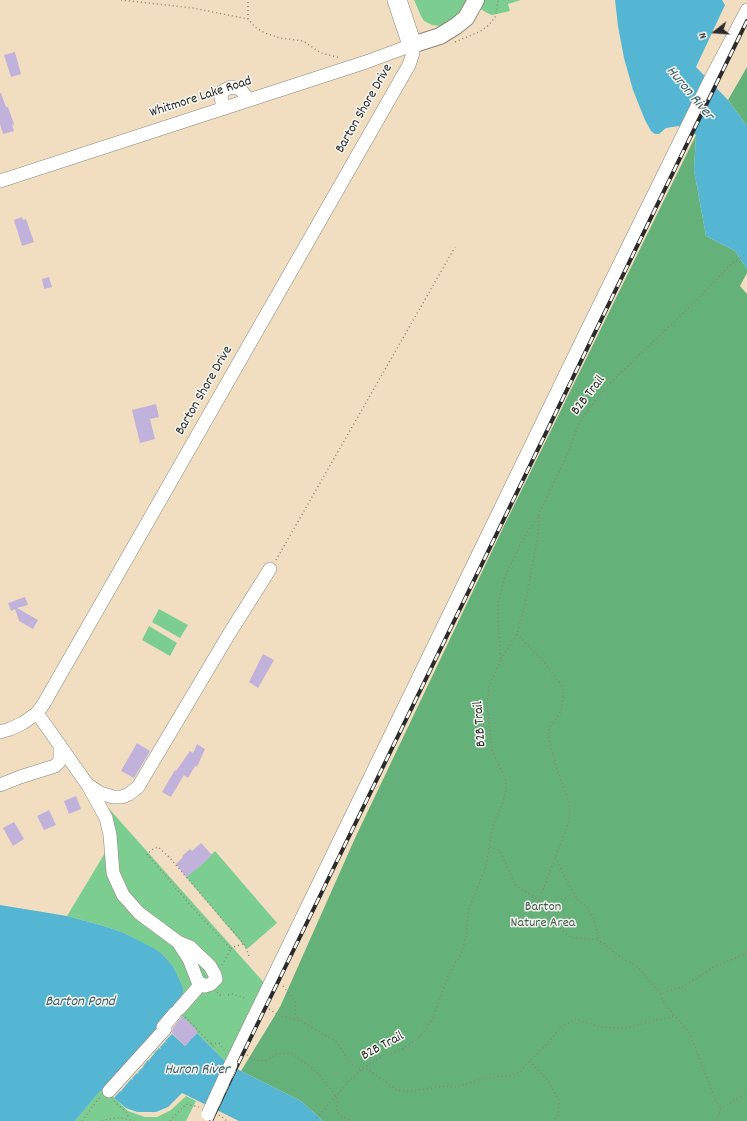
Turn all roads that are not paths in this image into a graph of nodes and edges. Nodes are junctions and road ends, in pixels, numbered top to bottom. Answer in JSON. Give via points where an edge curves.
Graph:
{"nodes":[{"id":1,"x":397,"y":0,"type":"edge"},
{"id":2,"x":407,"y":0,"type":"edge"},
{"id":3,"x":476,"y":0,"type":"edge"},
{"id":4,"x":747,"y":10,"type":"edge"},
{"id":5,"x":417,"y":44,"type":"junction"},
{"id":6,"x":0,"y":181,"type":"edge"},
{"id":7,"x":270,"y":569,"type":"road end"},
{"id":8,"x":37,"y":712,"type":"junction"},
{"id":9,"x":0,"y":732,"type":"edge"},
{"id":10,"x":60,"y":745,"type":"junction"},
{"id":11,"x":55,"y":766,"type":"junction"},
{"id":12,"x":79,"y":772,"type":"junction"},
{"id":13,"x":87,"y":784,"type":"junction"},
{"id":14,"x":0,"y":785,"type":"edge"},
{"id":15,"x":178,"y":942,"type":"junction"},
{"id":16,"x":201,"y":984,"type":"junction"},
{"id":17,"x":108,"y":1094,"type":"road end"},
{"id":18,"x":206,"y":1118,"type":"edge"}],
"edges":[{"from":1,"to":5,"type":"highway"},
{"from":2,"to":5,"type":"highway"},
{"from":3,"to":5,"type":"main road","via":[[466,18],[456,26],[440,36]]},
{"from":4,"to":18,"type":"street","bridge":true,"via":[[685,131]]},
{"from":5,"to":6,"type":"street","name":"Whitmore Lake Road"},
{"from":5,"to":8,"type":"street","name":"Barton Shore Drive","via":[[409,65],[76,649]]},
{"from":7,"to":13,"type":"street","via":[[137,788],[126,796],[113,797],[100,793]]},
{"from":8,"to":9,"type":"street","name":"Barton Shore Drive","via":[[23,723]]},
{"from":8,"to":10,"type":"street"},
{"from":10,"to":11,"type":"street","via":[[60,758]]},
{"from":10,"to":12,"type":"street"},
{"from":11,"to":12,"type":"street"},
{"from":11,"to":14,"type":"street"},
{"from":12,"to":13,"type":"street"},
{"from":13,"to":15,"type":"street","via":[[106,818],[113,872],[123,895],[139,913]]},
{"from":15,"to":16,"type":"street"},
{"from":15,"to":16,"type":"street","via":[[200,955],[215,975],[216,979],[211,984]]},
{"from":16,"to":17,"type":"street"}]}
